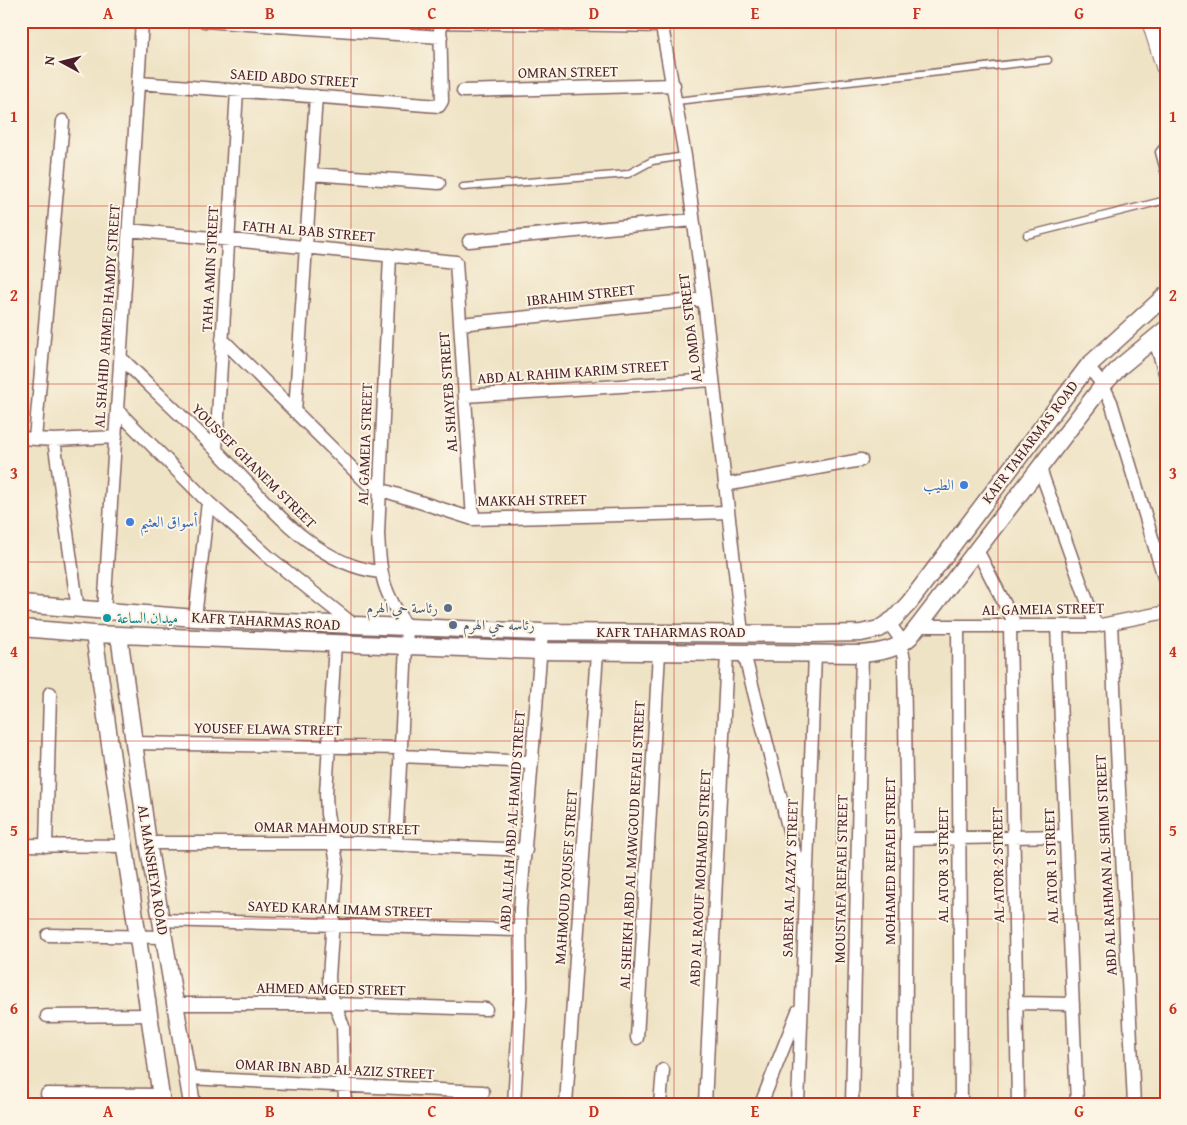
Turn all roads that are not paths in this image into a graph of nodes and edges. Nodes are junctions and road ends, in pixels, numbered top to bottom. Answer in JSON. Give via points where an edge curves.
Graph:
{"nodes":[{"id":1,"x":142,"y":21,"type":"edge"},
{"id":2,"x":204,"y":21,"type":"edge"},
{"id":3,"x":1152,"y":21,"type":"edge"},
{"id":4,"x":214,"y":22,"type":"edge"},
{"id":5,"x":440,"y":22,"type":"edge"},
{"id":6,"x":662,"y":23,"type":"edge"},
{"id":7,"x":321,"y":25,"type":"edge"},
{"id":8,"x":381,"y":27,"type":"edge"},
{"id":9,"x":441,"y":37,"type":"junction"},
{"id":10,"x":1048,"y":60,"type":"dead end"},
{"id":11,"x":1166,"y":66,"type":"edge"},
{"id":12,"x":139,"y":83,"type":"junction"},
{"id":13,"x":674,"y":85,"type":"junction"},
{"id":14,"x":237,"y":90,"type":"junction"},
{"id":15,"x":463,"y":91,"type":"dead end"},
{"id":16,"x":316,"y":96,"type":"junction"},
{"id":17,"x":676,"y":101,"type":"junction"},
{"id":18,"x":63,"y":121,"type":"dead end"},
{"id":19,"x":1166,"y":143,"type":"edge"},
{"id":20,"x":685,"y":156,"type":"junction"},
{"id":21,"x":311,"y":174,"type":"junction"},
{"id":22,"x":1166,"y":178,"type":"edge"},
{"id":23,"x":439,"y":183,"type":"dead end"},
{"id":24,"x":463,"y":187,"type":"dead end"},
{"id":25,"x":1166,"y":200,"type":"edge"},
{"id":26,"x":693,"y":220,"type":"junction"},
{"id":27,"x":129,"y":230,"type":"junction"},
{"id":28,"x":1027,"y":235,"type":"dead end"},
{"id":29,"x":228,"y":240,"type":"junction"},
{"id":30,"x":469,"y":241,"type":"dead end"},
{"id":31,"x":306,"y":248,"type":"junction"},
{"id":32,"x":390,"y":255,"type":"junction"},
{"id":33,"x":456,"y":262,"type":"joint"},
{"id":34,"x":1166,"y":296,"type":"edge"},
{"id":35,"x":704,"y":299,"type":"junction"},
{"id":36,"x":460,"y":324,"type":"junction"},
{"id":37,"x":1160,"y":334,"type":"edge"},
{"id":38,"x":222,"y":339,"type":"junction"},
{"id":39,"x":121,"y":358,"type":"junction"},
{"id":40,"x":1088,"y":366,"type":"junction"},
{"id":41,"x":1166,"y":376,"type":"edge"},
{"id":42,"x":713,"y":380,"type":"junction"},
{"id":43,"x":1103,"y":385,"type":"junction"},
{"id":44,"x":465,"y":396,"type":"junction"},
{"id":45,"x":117,"y":410,"type":"junction"},
{"id":46,"x":295,"y":412,"type":"junction"},
{"id":47,"x":116,"y":436,"type":"junction"},
{"id":48,"x":21,"y":438,"type":"edge"},
{"id":49,"x":35,"y":439,"type":"junction"},
{"id":50,"x":54,"y":440,"type":"junction"},
{"id":51,"x":216,"y":450,"type":"junction"},
{"id":52,"x":861,"y":460,"type":"dead end"},
{"id":53,"x":1039,"y":466,"type":"junction"},
{"id":54,"x":725,"y":485,"type":"junction"},
{"id":55,"x":379,"y":489,"type":"junction"},
{"id":56,"x":208,"y":502,"type":"junction"},
{"id":57,"x":728,"y":512,"type":"junction"},
{"id":58,"x":473,"y":519,"type":"junction"},
{"id":59,"x":976,"y":548,"type":"junction"},
{"id":60,"x":380,"y":572,"type":"junction"},
{"id":61,"x":1166,"y":584,"type":"edge"},
{"id":62,"x":21,"y":604,"type":"edge"},
{"id":63,"x":78,"y":610,"type":"junction"},
{"id":64,"x":104,"y":612,"type":"junction"},
{"id":65,"x":1166,"y":612,"type":"edge"},
{"id":66,"x":195,"y":618,"type":"junction"},
{"id":67,"x":888,"y":623,"type":"junction"},
{"id":68,"x":1111,"y":624,"type":"junction"},
{"id":69,"x":354,"y":625,"type":"junction"},
{"id":70,"x":919,"y":626,"type":"junction"},
{"id":71,"x":958,"y":626,"type":"junction"},
{"id":72,"x":1013,"y":626,"type":"junction"},
{"id":73,"x":1057,"y":626,"type":"junction"},
{"id":74,"x":1096,"y":626,"type":"junction"},
{"id":75,"x":407,"y":627,"type":"junction"},
{"id":76,"x":21,"y":628,"type":"edge"},
{"id":77,"x":542,"y":632,"type":"junction"},
{"id":78,"x":742,"y":632,"type":"junction"},
{"id":79,"x":94,"y":634,"type":"junction"},
{"id":80,"x":118,"y":635,"type":"junction"},
{"id":81,"x":335,"y":643,"type":"junction"},
{"id":82,"x":902,"y":645,"type":"junction"},
{"id":83,"x":406,"y":646,"type":"junction"},
{"id":84,"x":540,"y":651,"type":"junction"},
{"id":85,"x":597,"y":652,"type":"junction"},
{"id":86,"x":658,"y":653,"type":"junction"},
{"id":87,"x":744,"y":653,"type":"junction"},
{"id":88,"x":727,"y":654,"type":"junction"},
{"id":89,"x":815,"y":654,"type":"junction"},
{"id":90,"x":862,"y":654,"type":"junction"},
{"id":91,"x":50,"y":693,"type":"dead end"},
{"id":92,"x":134,"y":743,"type":"junction"},
{"id":93,"x":329,"y":747,"type":"junction"},
{"id":94,"x":401,"y":752,"type":"junction"},
{"id":95,"x":532,"y":762,"type":"junction"},
{"id":96,"x":1066,"y":836,"type":"junction"},
{"id":97,"x":1014,"y":837,"type":"junction"},
{"id":98,"x":959,"y":838,"type":"junction"},
{"id":99,"x":907,"y":839,"type":"junction"},
{"id":100,"x":335,"y":843,"type":"junction"},
{"id":101,"x":148,"y":844,"type":"junction"},
{"id":102,"x":396,"y":844,"type":"junction"},
{"id":103,"x":21,"y":845,"type":"edge"},
{"id":104,"x":46,"y":846,"type":"junction"},
{"id":105,"x":125,"y":846,"type":"junction"},
{"id":106,"x":526,"y":850,"type":"junction"},
{"id":107,"x":806,"y":897,"type":"junction"},
{"id":108,"x":160,"y":920,"type":"junction"},
{"id":109,"x":333,"y":925,"type":"junction"},
{"id":110,"x":519,"y":930,"type":"junction"},
{"id":111,"x":48,"y":935,"type":"dead end"},
{"id":112,"x":138,"y":936,"type":"junction"},
{"id":113,"x":163,"y":937,"type":"junction"},
{"id":114,"x":802,"y":1001,"type":"junction"},
{"id":115,"x":1016,"y":1003,"type":"junction"},
{"id":116,"x":174,"y":1004,"type":"junction"},
{"id":117,"x":336,"y":1004,"type":"junction"},
{"id":118,"x":1073,"y":1004,"type":"junction"},
{"id":119,"x":486,"y":1009,"type":"dead end"},
{"id":120,"x":149,"y":1015,"type":"junction"},
{"id":121,"x":47,"y":1016,"type":"dead end"},
{"id":122,"x":637,"y":1038,"type":"dead end"},
{"id":123,"x":663,"y":1070,"type":"dead end"},
{"id":124,"x":187,"y":1078,"type":"junction"},
{"id":125,"x":345,"y":1084,"type":"junction"},
{"id":126,"x":483,"y":1092,"type":"dead end"},
{"id":127,"x":47,"y":1094,"type":"dead end"},
{"id":128,"x":161,"y":1099,"type":"edge"},
{"id":129,"x":192,"y":1104,"type":"edge"},
{"id":130,"x":345,"y":1104,"type":"edge"},
{"id":131,"x":514,"y":1104,"type":"edge"},
{"id":132,"x":566,"y":1104,"type":"edge"},
{"id":133,"x":660,"y":1104,"type":"edge"},
{"id":134,"x":706,"y":1104,"type":"edge"},
{"id":135,"x":761,"y":1104,"type":"edge"},
{"id":136,"x":798,"y":1104,"type":"edge"},
{"id":137,"x":852,"y":1104,"type":"edge"},
{"id":138,"x":905,"y":1104,"type":"edge"},
{"id":139,"x":961,"y":1104,"type":"edge"},
{"id":140,"x":1018,"y":1104,"type":"edge"},
{"id":141,"x":1077,"y":1104,"type":"edge"},
{"id":142,"x":1134,"y":1104,"type":"edge"}],
"edges":[{"from":1,"to":12,"type":"street","name":"AL SHAHID AHMED HAMDY STREET"},
{"from":2,"to":4,"type":"street"},
{"from":3,"to":11,"type":"main road"},
{"from":4,"to":7,"type":"street"},
{"from":5,"to":6,"type":"street"},
{"from":5,"to":9,"type":"street"},
{"from":6,"to":13,"type":"street","name":"AL OMDA STREET"},
{"from":7,"to":8,"type":"street"},
{"from":8,"to":9,"type":"street"},
{"from":9,"to":16,"type":"street","name":"SAEID ABDO STREET","via":[[441,105]]},
{"from":10,"to":17,"type":"lane"},
{"from":12,"to":14,"type":"street","name":"SAEID ABDO STREET"},
{"from":12,"to":27,"type":"street","name":"AL SHAHID AHMED HAMDY STREET"},
{"from":13,"to":15,"type":"street","name":"OMRAN STREET"},
{"from":13,"to":17,"type":"street","name":"AL OMDA STREET"},
{"from":14,"to":16,"type":"street","name":"SAEID ABDO STREET"},
{"from":14,"to":29,"type":"street","name":"TAHA AMIN STREET"},
{"from":16,"to":21,"type":"street"},
{"from":17,"to":20,"type":"street","name":"AL OMDA STREET"},
{"from":18,"to":49,"type":"street"},
{"from":19,"to":22,"type":"lane","via":[[1159,152]]},
{"from":20,"to":24,"type":"lane","via":[[652,161],[628,174]]},
{"from":20,"to":26,"type":"street","name":"AL OMDA STREET"},
{"from":21,"to":23,"type":"street"},
{"from":21,"to":31,"type":"street"},
{"from":25,"to":28,"type":"lane"},
{"from":26,"to":30,"type":"street"},
{"from":26,"to":35,"type":"street","name":"AL OMDA STREET"},
{"from":27,"to":29,"type":"street","name":"FATH AL BAB STREET"},
{"from":27,"to":39,"type":"street","name":"AL SHAHID AHMED HAMDY STREET"},
{"from":29,"to":31,"type":"street","name":"FATH AL BAB STREET"},
{"from":29,"to":38,"type":"street","name":"TAHA AMIN STREET"},
{"from":31,"to":32,"type":"street","name":"FATH AL BAB STREET"},
{"from":31,"to":46,"type":"street"},
{"from":32,"to":33,"type":"street","name":"FATH AL BAB STREET"},
{"from":32,"to":55,"type":"street","name":"AL GAMEIA STREET"},
{"from":33,"to":36,"type":"street","name":"AL SHAYEB STREET"},
{"from":34,"to":40,"type":"street","name":"KAFR TAHARMAS ROAD"},
{"from":35,"to":36,"type":"street","name":"IBRAHIM STREET"},
{"from":35,"to":42,"type":"street","name":"AL OMDA STREET"},
{"from":36,"to":44,"type":"street","name":"AL SHAYEB STREET"},
{"from":37,"to":41,"type":"street"},
{"from":37,"to":43,"type":"street","name":"KAFR TAHARMAS ROAD"},
{"from":38,"to":46,"type":"street","name":"MAKKAH STREET"},
{"from":38,"to":51,"type":"street","name":"TAHA AMIN STREET"},
{"from":39,"to":45,"type":"street","name":"AL SHAHID AHMED HAMDY STREET"},
{"from":39,"to":51,"type":"street","name":"YOUSSEF GHANEM STREET"},
{"from":40,"to":43,"type":"street"},
{"from":40,"to":67,"type":"street","name":"KAFR TAHARMAS ROAD","via":[[909,603]]},
{"from":42,"to":44,"type":"street","name":"ABD AL RAHIM KARIM STREET"},
{"from":42,"to":54,"type":"street","name":"AL OMDA STREET"},
{"from":43,"to":53,"type":"street","name":"KAFR TAHARMAS ROAD"},
{"from":43,"to":61,"type":"street"},
{"from":44,"to":58,"type":"street","name":"AL SHAYEB STREET"},
{"from":45,"to":47,"type":"street","name":"AL SHAHID AHMED HAMDY STREET"},
{"from":45,"to":56,"type":"street"},
{"from":46,"to":55,"type":"street","name":"MAKKAH STREET","via":[[366,482]]},
{"from":47,"to":50,"type":"street"},
{"from":47,"to":64,"type":"street","name":"AL SHAHID AHMED HAMDY STREET"},
{"from":48,"to":49,"type":"street"},
{"from":49,"to":50,"type":"street"},
{"from":50,"to":63,"type":"street"},
{"from":51,"to":60,"type":"street","name":"YOUSSEF GHANEM STREET","via":[[308,541],[346,564]]},
{"from":52,"to":54,"type":"street"},
{"from":53,"to":59,"type":"street","name":"KAFR TAHARMAS ROAD"},
{"from":53,"to":74,"type":"street"},
{"from":54,"to":57,"type":"street","name":"AL OMDA STREET"},
{"from":55,"to":58,"type":"street","name":"MAKKAH STREET"},
{"from":55,"to":60,"type":"street","name":"AL GAMEIA STREET"},
{"from":56,"to":66,"type":"street"},
{"from":56,"to":69,"type":"street","via":[[270,558]]},
{"from":57,"to":58,"type":"street","name":"MAKKAH STREET"},
{"from":57,"to":78,"type":"street","name":"AL OMDA STREET"},
{"from":59,"to":70,"type":"street","name":"KAFR TAHARMAS ROAD"},
{"from":59,"to":72,"type":"street","name":"AL ATOR 2 STREET"},
{"from":60,"to":75,"type":"street","name":"AL GAMEIA STREET","via":[[395,609]]},
{"from":62,"to":63,"type":"street","name":"KAFR TAHARMAS ROAD"},
{"from":63,"to":64,"type":"street","name":"KAFR TAHARMAS ROAD"},
{"from":64,"to":66,"type":"street","name":"KAFR TAHARMAS ROAD"},
{"from":65,"to":68,"type":"street","name":"AL GAMEIA STREET"},
{"from":66,"to":69,"type":"street","name":"KAFR TAHARMAS ROAD"},
{"from":67,"to":78,"type":"street","name":"KAFR TAHARMAS ROAD","via":[[879,629],[860,633]]},
{"from":67,"to":82,"type":"street"},
{"from":68,"to":74,"type":"street","name":"AL GAMEIA STREET"},
{"from":68,"to":142,"type":"street","name":"ABD AL RAHMAN AL SHIMI STREET"},
{"from":69,"to":75,"type":"street","name":"KAFR TAHARMAS ROAD"},
{"from":70,"to":71,"type":"street","name":"AL GAMEIA STREET"},
{"from":70,"to":82,"type":"street","name":"KAFR TAHARMAS ROAD"},
{"from":71,"to":72,"type":"street","name":"AL GAMEIA STREET"},
{"from":71,"to":98,"type":"street","name":"AL ATOR 3 STREET"},
{"from":72,"to":73,"type":"street","name":"AL GAMEIA STREET"},
{"from":72,"to":97,"type":"street","name":"AL ATOR 2 STREET"},
{"from":73,"to":74,"type":"street","name":"AL GAMEIA STREET"},
{"from":73,"to":96,"type":"street","name":"AL ATOR 1 STREET"},
{"from":75,"to":77,"type":"street","name":"KAFR TAHARMAS ROAD"},
{"from":75,"to":83,"type":"street"},
{"from":76,"to":79,"type":"street","name":"KAFR TAHARMAS ROAD"},
{"from":77,"to":78,"type":"street","name":"KAFR TAHARMAS ROAD"},
{"from":77,"to":84,"type":"street","name":"ABD ALLAH ABD AL HAMID STREET"},
{"from":79,"to":80,"type":"street","name":"KAFR TAHARMAS ROAD"},
{"from":79,"to":105,"type":"street","name":"AL MANSHEYA ROAD"},
{"from":80,"to":81,"type":"street","name":"KAFR TAHARMAS ROAD"},
{"from":80,"to":92,"type":"street","name":"AL MANSHEYA ROAD"},
{"from":81,"to":83,"type":"street","name":"KAFR TAHARMAS ROAD"},
{"from":81,"to":93,"type":"street"},
{"from":82,"to":90,"type":"street","name":"KAFR TAHARMAS ROAD"},
{"from":82,"to":99,"type":"street","name":"MOHAMED REFAEI STREET"},
{"from":83,"to":84,"type":"street","name":"KAFR TAHARMAS ROAD"},
{"from":83,"to":94,"type":"street"},
{"from":84,"to":85,"type":"street","name":"KAFR TAHARMAS ROAD"},
{"from":84,"to":95,"type":"street","name":"ABD ALLAH ABD AL HAMID STREET"},
{"from":85,"to":86,"type":"street","name":"KAFR TAHARMAS ROAD"},
{"from":85,"to":132,"type":"street","name":"MAHMOUD YOUSEF STREET"},
{"from":86,"to":88,"type":"street","name":"KAFR TAHARMAS ROAD"},
{"from":86,"to":122,"type":"street","name":"AL SHEIKH ABD AL MAWGOUD REFAEI STREET"},
{"from":87,"to":88,"type":"street","name":"KAFR TAHARMAS ROAD"},
{"from":87,"to":89,"type":"street","name":"KAFR TAHARMAS ROAD"},
{"from":87,"to":107,"type":"street"},
{"from":88,"to":134,"type":"street","name":"ABD AL RAOUF MOHAMED STREET"},
{"from":89,"to":90,"type":"street","name":"KAFR TAHARMAS ROAD"},
{"from":89,"to":107,"type":"street","name":"SABER AL AZAZY STREET"},
{"from":90,"to":137,"type":"street","name":"MOUSTAFA REFAEI STREET"},
{"from":91,"to":104,"type":"street"},
{"from":92,"to":93,"type":"street","name":"YOUSEF ELAWA STREET"},
{"from":92,"to":101,"type":"street","name":"AL MANSHEYA ROAD"},
{"from":93,"to":94,"type":"street","name":"YOUSEF ELAWA STREET"},
{"from":93,"to":100,"type":"street","via":[[326,804]]},
{"from":94,"to":95,"type":"street","name":"YOUSEF ELAWA STREET"},
{"from":94,"to":102,"type":"street"},
{"from":95,"to":106,"type":"street","name":"ABD ALLAH ABD AL HAMID STREET"},
{"from":96,"to":97,"type":"street"},
{"from":96,"to":118,"type":"street","name":"AL ATOR 1 STREET"},
{"from":97,"to":98,"type":"street"},
{"from":97,"to":115,"type":"street","name":"AL ATOR 2 STREET"},
{"from":98,"to":99,"type":"street"},
{"from":98,"to":139,"type":"street","name":"AL ATOR 3 STREET"},
{"from":99,"to":138,"type":"street","name":"MOHAMED REFAEI STREET"},
{"from":100,"to":101,"type":"street","name":"OMAR MAHMOUD STREET"},
{"from":100,"to":102,"type":"street","name":"OMAR MAHMOUD STREET"},
{"from":100,"to":109,"type":"street"},
{"from":101,"to":108,"type":"street","name":"AL MANSHEYA ROAD"},
{"from":102,"to":106,"type":"street","name":"OMAR MAHMOUD STREET"},
{"from":103,"to":104,"type":"street"},
{"from":104,"to":105,"type":"street"},
{"from":105,"to":112,"type":"street","name":"AL MANSHEYA ROAD"},
{"from":106,"to":110,"type":"street","name":"ABD ALLAH ABD AL HAMID STREET"},
{"from":107,"to":114,"type":"street","name":"SABER AL AZAZY STREET"},
{"from":108,"to":109,"type":"street","name":"SAYED KARAM IMAM STREET"},
{"from":108,"to":113,"type":"street","name":"AL MANSHEYA ROAD"},
{"from":109,"to":110,"type":"street","name":"SAYED KARAM IMAM STREET"},
{"from":109,"to":117,"type":"street","via":[[329,984]]},
{"from":110,"to":131,"type":"street","name":"ABD ALLAH ABD AL HAMID STREET","via":[[521,987]]},
{"from":111,"to":112,"type":"street"},
{"from":112,"to":113,"type":"street"},
{"from":112,"to":120,"type":"street","name":"AL MANSHEYA ROAD"},
{"from":113,"to":116,"type":"street","name":"AL MANSHEYA ROAD"},
{"from":114,"to":135,"type":"street"},
{"from":114,"to":136,"type":"street","name":"SABER AL AZAZY STREET"},
{"from":115,"to":118,"type":"street"},
{"from":115,"to":140,"type":"street","name":"AL ATOR 2 STREET"},
{"from":116,"to":117,"type":"street","name":"AHMED AMGED STREET"},
{"from":116,"to":124,"type":"street","name":"AL MANSHEYA ROAD"},
{"from":117,"to":119,"type":"street","name":"AHMED AMGED STREET"},
{"from":117,"to":125,"type":"street","via":[[343,1026]]},
{"from":118,"to":141,"type":"street","name":"AL ATOR 1 STREET"},
{"from":120,"to":121,"type":"street"},
{"from":120,"to":128,"type":"street","name":"AL MANSHEYA ROAD"},
{"from":123,"to":133,"type":"street"},
{"from":124,"to":125,"type":"street","name":"OMAR IBN ABD AL AZIZ STREET"},
{"from":124,"to":129,"type":"street","name":"AL MANSHEYA ROAD"},
{"from":125,"to":126,"type":"street","name":"OMAR IBN ABD AL AZIZ STREET"},
{"from":125,"to":130,"type":"street"},
{"from":127,"to":128,"type":"street"}]}
